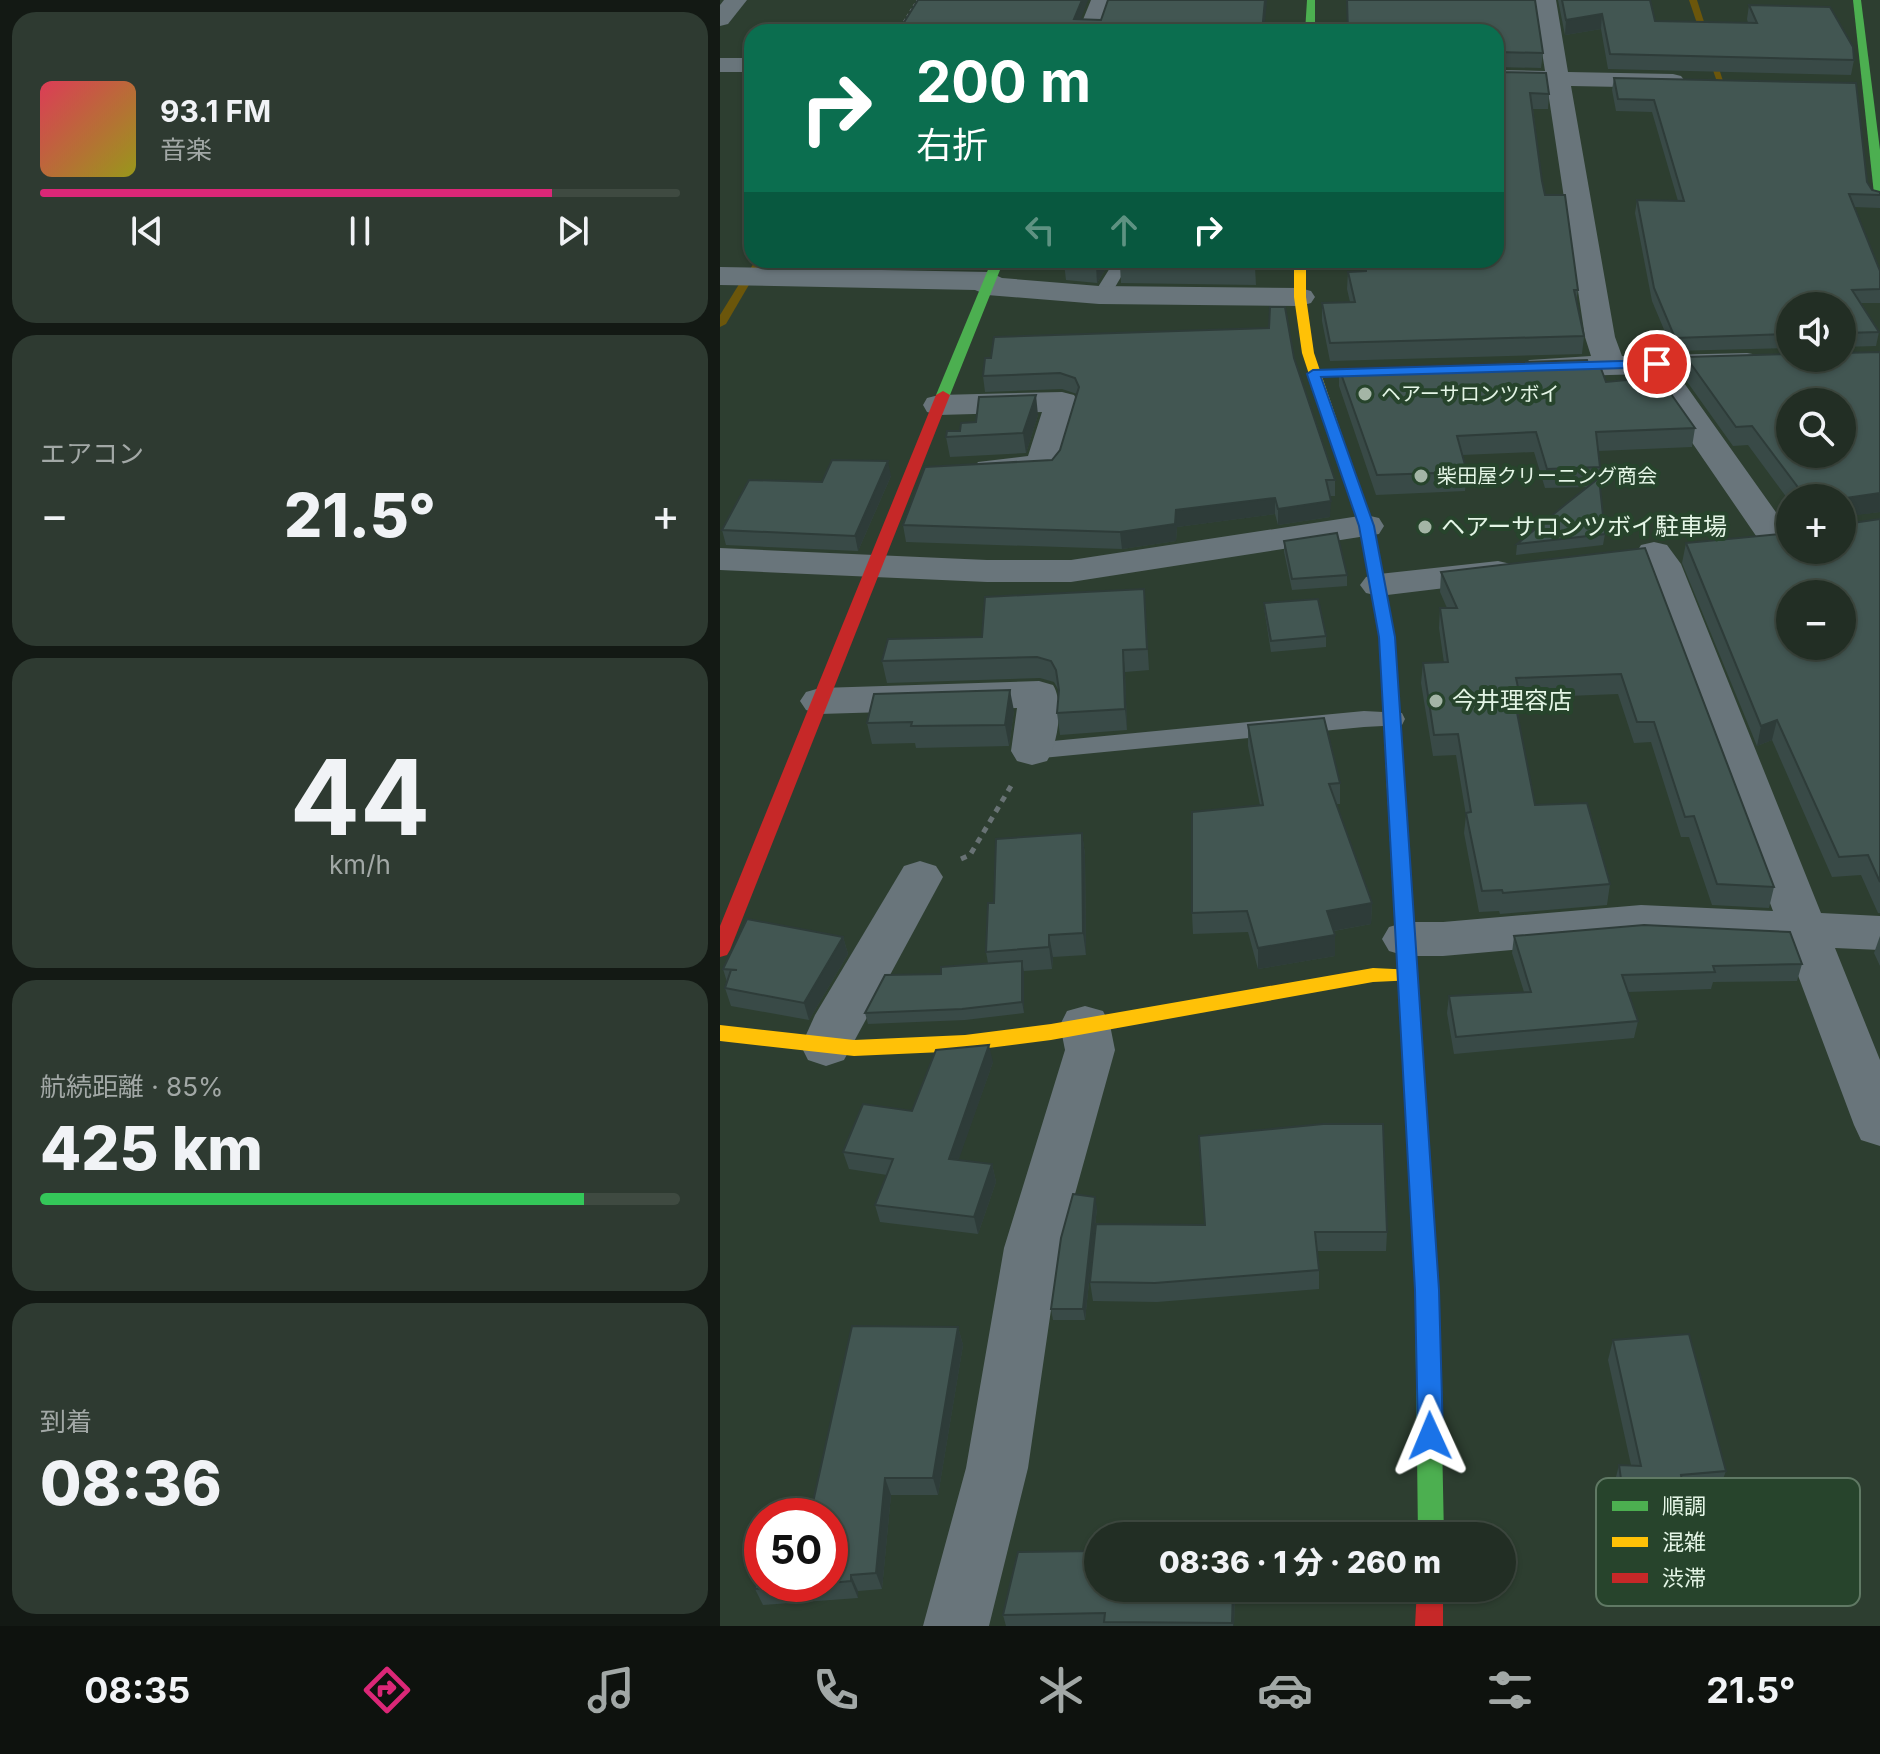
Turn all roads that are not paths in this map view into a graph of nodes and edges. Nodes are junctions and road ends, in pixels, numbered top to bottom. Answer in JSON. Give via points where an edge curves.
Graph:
{"nodes":[{"id":1,"x":736,"y":0,"type":"edge"},
{"id":2,"x":1102,"y":0,"type":"edge"},
{"id":3,"x":1311,"y":0,"type":"edge"},
{"id":4,"x":1545,"y":0,"type":"edge"},
{"id":5,"x":1857,"y":0,"type":"edge"},
{"id":6,"x":720,"y":19,"type":"edge"},
{"id":7,"x":1092,"y":24,"type":"edge"},
{"id":8,"x":1310,"y":24,"type":"edge"},
{"id":9,"x":720,"y":65,"type":"edge"},
{"id":10,"x":744,"y":65,"type":"edge"},
{"id":11,"x":1504,"y":77,"type":"edge"},
{"id":12,"x":1558,"y":79,"type":"junction"},
{"id":13,"x":1695,"y":81,"type":"edge"},
{"id":14,"x":1880,"y":194,"type":"edge"},
{"id":15,"x":1118,"y":268,"type":"edge"},
{"id":16,"x":1300,"y":268,"type":"edge"},
{"id":17,"x":729,"y":276,"type":"edge"},
{"id":18,"x":991,"y":276,"type":"edge"},
{"id":19,"x":1102,"y":295,"type":"junction"},
{"id":20,"x":1300,"y":297,"type":"junction"},
{"id":21,"x":720,"y":304,"type":"edge"},
{"id":22,"x":1776,"y":361,"type":"edge"},
{"id":23,"x":1657,"y":364,"type":"junction"},
{"id":24,"x":1610,"y":365,"type":"junction"},
{"id":25,"x":1516,"y":368,"type":"edge"},
{"id":26,"x":939,"y":405,"type":"junction"},
{"id":27,"x":936,"y":472,"type":"junction"},
{"id":28,"x":1366,"y":526,"type":"junction"},
{"id":29,"x":1776,"y":528,"type":"edge"},
{"id":30,"x":1776,"y":538,"type":"edge"},
{"id":31,"x":1730,"y":544,"type":"edge"},
{"id":32,"x":1655,"y":553,"type":"dead end"},
{"id":33,"x":720,"y":559,"type":"edge"},
{"id":34,"x":875,"y":564,"type":"junction"},
{"id":35,"x":1536,"y":568,"type":"edge"},
{"id":36,"x":1379,"y":585,"type":"junction"},
{"id":37,"x":820,"y":701,"type":"junction"},
{"id":38,"x":1393,"y":719,"type":"junction"},
{"id":39,"x":1032,"y":751,"type":"joint"},
{"id":40,"x":920,"y":877,"type":"road end"},
{"id":41,"x":1804,"y":929,"type":"junction"},
{"id":42,"x":1880,"y":933,"type":"edge"},
{"id":43,"x":720,"y":950,"type":"edge"},
{"id":44,"x":1407,"y":957,"type":"junction"},
{"id":45,"x":1085,"y":1025,"type":"junction"},
{"id":46,"x":720,"y":1033,"type":"edge"},
{"id":47,"x":826,"y":1046,"type":"junction"},
{"id":48,"x":1880,"y":1125,"type":"edge"},
{"id":49,"x":1431,"y":1522,"type":"edge"},
{"id":50,"x":1430,"y":1602,"type":"edge"},
{"id":51,"x":956,"y":1626,"type":"edge"},
{"id":52,"x":1429,"y":1626,"type":"edge"}],
"edges":[{"from":1,"to":6,"type":"street"},
{"from":2,"to":7,"type":"street"},
{"from":3,"to":8,"type":"street"},
{"from":4,"to":12,"type":"street"},
{"from":5,"to":14,"type":"street","via":[[1857,85]]},
{"from":9,"to":10,"type":"street"},
{"from":11,"to":12,"type":"street"},
{"from":12,"to":13,"type":"street"},
{"from":12,"to":24,"type":"street","via":[[1600,337]]},
{"from":15,"to":19,"type":"lane"},
{"from":16,"to":20,"type":"street"},
{"from":17,"to":18,"type":"street"},
{"from":17,"to":21,"type":"street"},
{"from":18,"to":19,"type":"street"},
{"from":18,"to":26,"type":"street"},
{"from":19,"to":20,"type":"street"},
{"from":20,"to":28,"type":"street","via":[[1328,373]]},
{"from":22,"to":23,"type":"street"},
{"from":23,"to":24,"type":"street"},
{"from":23,"to":29,"type":"street"},
{"from":24,"to":25,"type":"street"},
{"from":26,"to":27,"type":"street"},
{"from":26,"to":27,"type":"street","via":[[1062,402],[1042,466]]},
{"from":27,"to":34,"type":"street"},
{"from":28,"to":34,"type":"street","via":[[1071,571]]},
{"from":28,"to":36,"type":"street"},
{"from":30,"to":31,"type":"street"},
{"from":32,"to":41,"type":"street"},
{"from":33,"to":34,"type":"street"},
{"from":34,"to":37,"type":"street"},
{"from":35,"to":36,"type":"street"},
{"from":36,"to":38,"type":"street"},
{"from":37,"to":39,"type":"street","via":[[1039,694]]},
{"from":37,"to":43,"type":"street"},
{"from":38,"to":39,"type":"lane"},
{"from":38,"to":44,"type":"street"},
{"from":40,"to":47,"type":"street"},
{"from":41,"to":42,"type":"street"},
{"from":41,"to":44,"type":"street","via":[[1641,922],[1443,939]]},
{"from":41,"to":48,"type":"street"},
{"from":44,"to":45,"type":"street","via":[[1373,975]]},
{"from":44,"to":49,"type":"street","via":[[1427,1290]]},
{"from":45,"to":47,"type":"street","via":[[965,1043]]},
{"from":45,"to":51,"type":"street","via":[[1090,1050],[1032,1248],[1006,1424]]},
{"from":46,"to":47,"type":"street"},
{"from":50,"to":52,"type":"street"}]}
